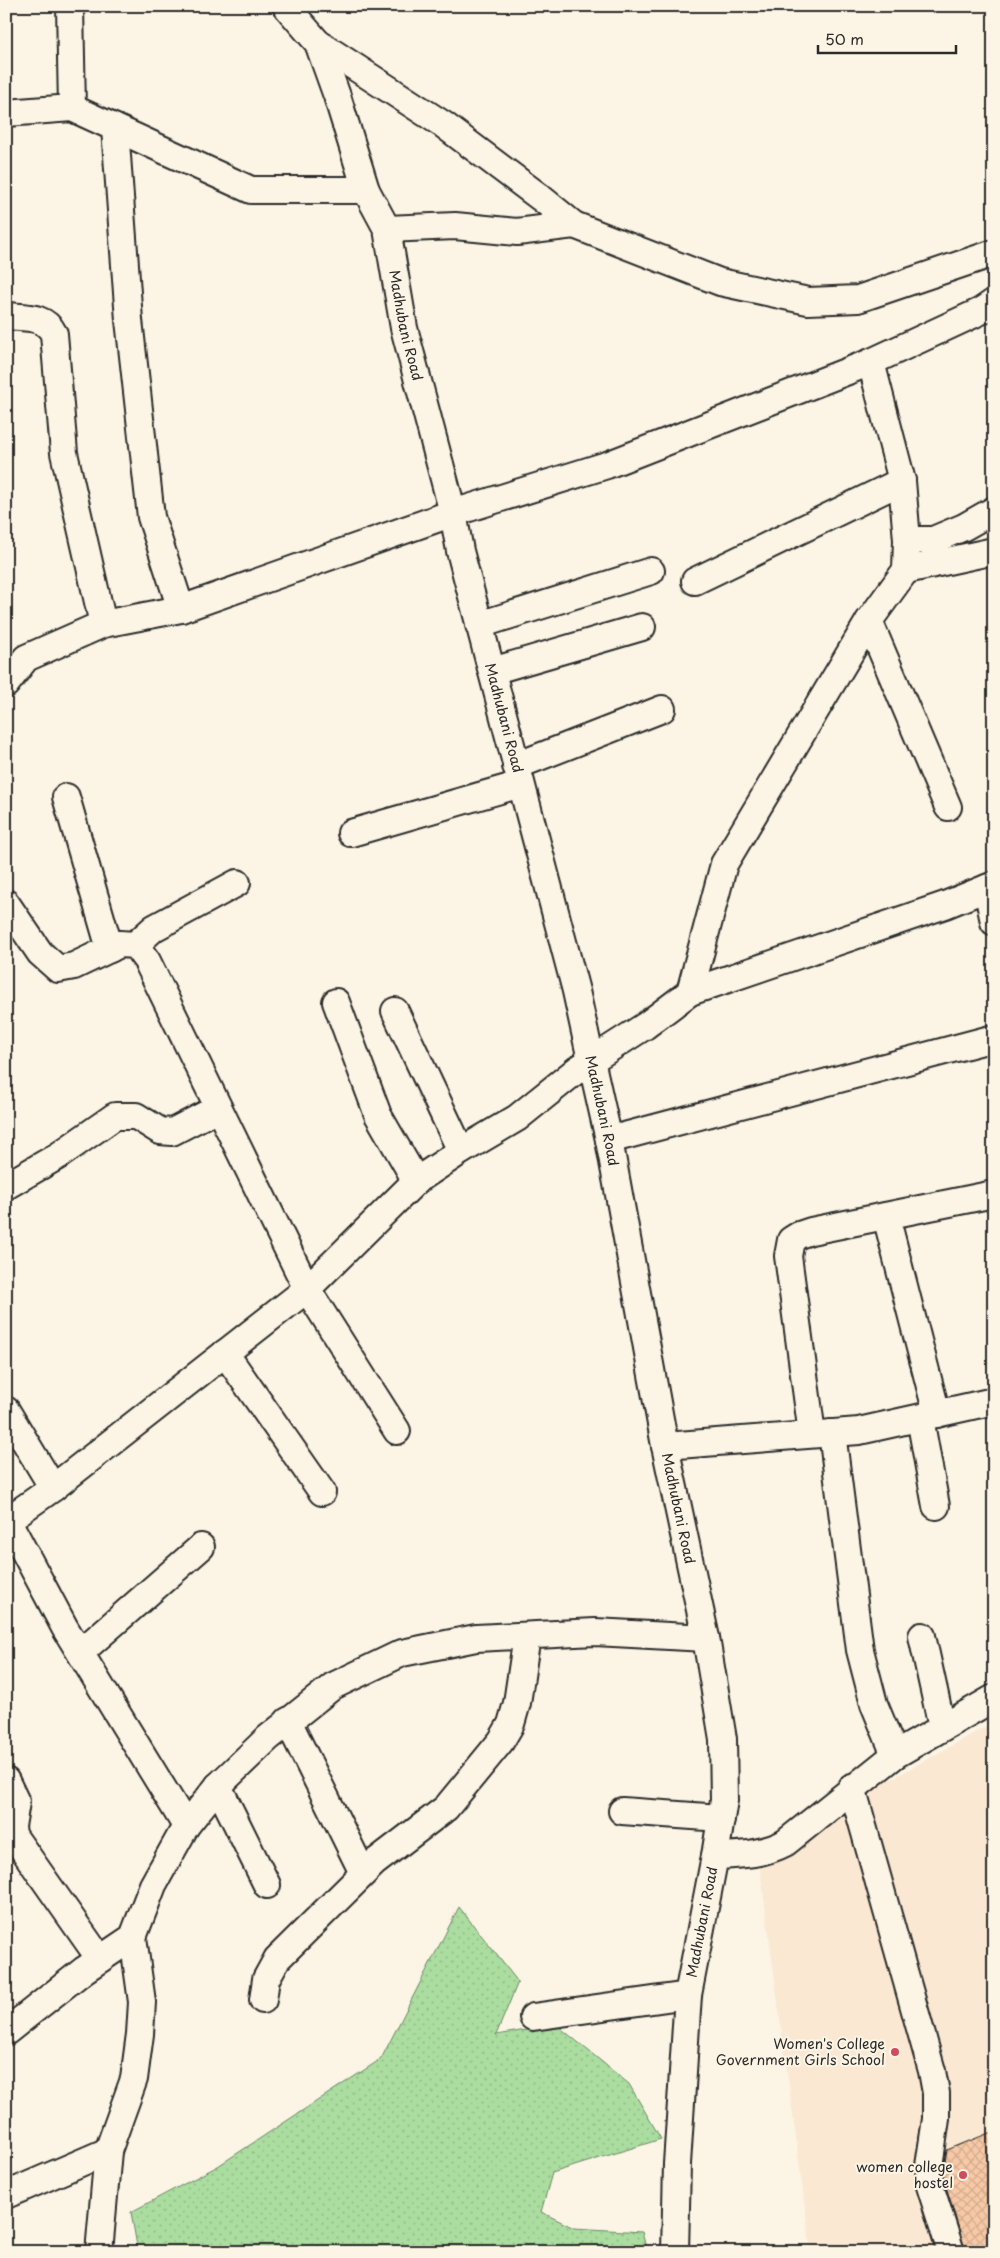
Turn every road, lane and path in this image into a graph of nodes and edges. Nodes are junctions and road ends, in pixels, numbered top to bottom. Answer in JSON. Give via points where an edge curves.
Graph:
{"nodes":[{"id":1,"x":70,"y":6,"type":"edge"},
{"id":2,"x":286,"y":6,"type":"edge"},
{"id":3,"x":318,"y":43,"type":"junction"},
{"id":4,"x":72,"y":108,"type":"junction"},
{"id":5,"x":6,"y":113,"type":"edge"},
{"id":6,"x":115,"y":128,"type":"junction"},
{"id":7,"x":366,"y":190,"type":"junction"},
{"id":8,"x":574,"y":226,"type":"junction"},
{"id":9,"x":386,"y":229,"type":"junction"},
{"id":10,"x":994,"y":253,"type":"edge"},
{"id":11,"x":994,"y":302,"type":"edge"},
{"id":12,"x":6,"y":316,"type":"edge"},
{"id":13,"x":871,"y":362,"type":"junction"},
{"id":14,"x":902,"y":481,"type":"junction"},
{"id":15,"x":994,"y":510,"type":"edge"},
{"id":16,"x":453,"y":513,"type":"junction"},
{"id":17,"x":907,"y":540,"type":"junction"},
{"id":18,"x":994,"y":551,"type":"edge"},
{"id":19,"x":906,"y":570,"type":"junction"},
{"id":20,"x":651,"y":571,"type":"dead end"},
{"id":21,"x":695,"y":581,"type":"dead end"},
{"id":22,"x":181,"y":609,"type":"junction"},
{"id":23,"x":869,"y":621,"type":"junction"},
{"id":24,"x":104,"y":624,"type":"junction"},
{"id":25,"x":479,"y":625,"type":"junction"},
{"id":26,"x":642,"y":627,"type":"dead end"},
{"id":27,"x":492,"y":671,"type":"junction"},
{"id":28,"x":6,"y":684,"type":"edge"},
{"id":29,"x":662,"y":709,"type":"dead end"},
{"id":30,"x":519,"y":775,"type":"junction"},
{"id":31,"x":66,"y":798,"type":"dead end"},
{"id":32,"x":948,"y":807,"type":"dead end"},
{"id":33,"x":351,"y":833,"type":"dead end"},
{"id":34,"x":237,"y":883,"type":"dead end"},
{"id":35,"x":990,"y":886,"type":"edge"},
{"id":36,"x":6,"y":903,"type":"edge"},
{"id":37,"x":994,"y":922,"type":"edge"},
{"id":38,"x":122,"y":947,"type":"junction"},
{"id":39,"x":690,"y":992,"type":"junction"},
{"id":40,"x":336,"y":1002,"type":"dead end"},
{"id":41,"x":395,"y":1011,"type":"dead end"},
{"id":42,"x":994,"y":1038,"type":"edge"},
{"id":43,"x":591,"y":1060,"type":"junction"},
{"id":44,"x":218,"y":1108,"type":"junction"},
{"id":45,"x":609,"y":1140,"type":"junction"},
{"id":46,"x":461,"y":1150,"type":"junction"},
{"id":47,"x":416,"y":1181,"type":"junction"},
{"id":48,"x":6,"y":1186,"type":"edge"},
{"id":49,"x":994,"y":1194,"type":"edge"},
{"id":50,"x":886,"y":1216,"type":"junction"},
{"id":51,"x":307,"y":1289,"type":"junction"},
{"id":52,"x":225,"y":1353,"type":"junction"},
{"id":53,"x":994,"y":1401,"type":"edge"},
{"id":54,"x":6,"y":1410,"type":"edge"},
{"id":55,"x":929,"y":1416,"type":"junction"},
{"id":56,"x":397,"y":1431,"type":"dead end"},
{"id":57,"x":822,"y":1434,"type":"junction"},
{"id":58,"x":665,"y":1446,"type":"junction"},
{"id":59,"x":53,"y":1488,"type":"junction"},
{"id":60,"x":322,"y":1492,"type":"dead end"},
{"id":61,"x":936,"y":1506,"type":"dead end"},
{"id":62,"x":7,"y":1521,"type":"edge"},
{"id":63,"x":201,"y":1547,"type":"dead end"},
{"id":64,"x":527,"y":1636,"type":"junction"},
{"id":65,"x":922,"y":1636,"type":"dead end"},
{"id":66,"x":706,"y":1638,"type":"junction"},
{"id":67,"x":81,"y":1652,"type":"junction"},
{"id":68,"x":994,"y":1698,"type":"edge"},
{"id":69,"x":288,"y":1721,"type":"junction"},
{"id":70,"x":942,"y":1727,"type":"junction"},
{"id":71,"x":895,"y":1755,"type":"junction"},
{"id":72,"x":6,"y":1781,"type":"edge"},
{"id":73,"x":218,"y":1786,"type":"junction"},
{"id":74,"x":852,"y":1787,"type":"junction"},
{"id":75,"x":622,"y":1811,"type":"dead end"},
{"id":76,"x":721,"y":1818,"type":"junction"},
{"id":77,"x":186,"y":1826,"type":"junction"},
{"id":78,"x":715,"y":1856,"type":"junction"},
{"id":79,"x":363,"y":1873,"type":"junction"},
{"id":80,"x":266,"y":1885,"type":"dead end"},
{"id":81,"x":133,"y":1937,"type":"junction"},
{"id":82,"x":100,"y":1959,"type":"junction"},
{"id":83,"x":688,"y":1995,"type":"junction"},
{"id":84,"x":263,"y":2000,"type":"dead end"},
{"id":85,"x":533,"y":2017,"type":"dead end"},
{"id":86,"x":10,"y":2021,"type":"edge"},
{"id":87,"x":108,"y":2150,"type":"junction"},
{"id":88,"x":6,"y":2195,"type":"edge"},
{"id":89,"x":99,"y":2252,"type":"edge"},
{"id":90,"x":675,"y":2252,"type":"edge"},
{"id":91,"x":952,"y":2252,"type":"edge"}],
"edges":[{"from":1,"to":4,"type":"street"},
{"from":2,"to":3,"type":"street","name":"Madhubani Road"},
{"from":3,"to":7,"type":"street","name":"Madhubani Road"},
{"from":3,"to":8,"type":"street","via":[[444,125]]},
{"from":4,"to":5,"type":"street"},
{"from":4,"to":6,"type":"street"},
{"from":6,"to":7,"type":"street","via":[[251,190]]},
{"from":6,"to":22,"type":"street","via":[[129,320],[151,517]]},
{"from":7,"to":9,"type":"street","name":"Madhubani Road"},
{"from":8,"to":9,"type":"street","via":[[517,232],[455,226]]},
{"from":8,"to":10,"type":"street","via":[[720,282],[808,301],[858,299]]},
{"from":9,"to":16,"type":"street","name":"Madhubani Road","via":[[404,328]]},
{"from":11,"to":13,"type":"street"},
{"from":12,"to":24,"type":"street","via":[[38,318],[50,325],[54,334],[64,453]]},
{"from":13,"to":14,"type":"street"},
{"from":13,"to":16,"type":"street","via":[[606,466]]},
{"from":14,"to":17,"type":"street"},
{"from":14,"to":21,"type":"street"},
{"from":15,"to":17,"type":"street","via":[[933,540]]},
{"from":16,"to":22,"type":"street"},
{"from":16,"to":25,"type":"street","name":"Madhubani Road"},
{"from":17,"to":19,"type":"street"},
{"from":18,"to":19,"type":"street"},
{"from":19,"to":23,"type":"street"},
{"from":20,"to":25,"type":"street"},
{"from":22,"to":24,"type":"street"},
{"from":23,"to":32,"type":"street"},
{"from":23,"to":39,"type":"street","via":[[724,864]]},
{"from":24,"to":28,"type":"street","via":[[26,658]]},
{"from":25,"to":27,"type":"street","name":"Madhubani Road"},
{"from":26,"to":27,"type":"street"},
{"from":27,"to":30,"type":"street","name":"Madhubani Road"},
{"from":29,"to":30,"type":"street"},
{"from":30,"to":33,"type":"street"},
{"from":30,"to":43,"type":"street","name":"Madhubani Road"},
{"from":31,"to":38,"type":"street"},
{"from":34,"to":38,"type":"street"},
{"from":35,"to":37,"type":"street"},
{"from":35,"to":39,"type":"street","via":[[945,905]]},
{"from":36,"to":38,"type":"street","via":[[40,953],[58,969]]},
{"from":38,"to":44,"type":"street","via":[[147,961]]},
{"from":39,"to":43,"type":"street","via":[[646,1026]]},
{"from":40,"to":47,"type":"street","via":[[378,1115]]},
{"from":41,"to":46,"type":"street"},
{"from":42,"to":45,"type":"street"},
{"from":43,"to":45,"type":"street","name":"Madhubani Road"},
{"from":43,"to":46,"type":"street","via":[[517,1118]]},
{"from":44,"to":48,"type":"street","via":[[172,1132],[160,1131],[136,1116],[115,1116],[58,1156]]},
{"from":44,"to":51,"type":"street"},
{"from":45,"to":58,"type":"street","name":"Madhubani Road"},
{"from":46,"to":47,"type":"street"},
{"from":47,"to":51,"type":"street"},
{"from":49,"to":50,"type":"street"},
{"from":50,"to":55,"type":"street"},
{"from":50,"to":57,"type":"street","via":[[799,1235],[788,1248]]},
{"from":51,"to":52,"type":"street"},
{"from":51,"to":56,"type":"street"},
{"from":52,"to":59,"type":"street"},
{"from":52,"to":60,"type":"street"},
{"from":53,"to":55,"type":"street"},
{"from":54,"to":59,"type":"street"},
{"from":55,"to":57,"type":"street","via":[[858,1432]]},
{"from":55,"to":61,"type":"street"},
{"from":57,"to":58,"type":"street"},
{"from":57,"to":71,"type":"street","via":[[860,1650],[874,1704]]},
{"from":58,"to":66,"type":"street","name":"Madhubani Road"},
{"from":59,"to":62,"type":"street"},
{"from":62,"to":67,"type":"street"},
{"from":63,"to":67,"type":"street"},
{"from":64,"to":66,"type":"street","via":[[595,1632]]},
{"from":64,"to":69,"type":"street","via":[[476,1638],[402,1654],[333,1686]]},
{"from":64,"to":79,"type":"street","via":[[517,1702],[511,1724],[501,1741],[446,1808],[388,1850]]},
{"from":65,"to":70,"type":"street"},
{"from":66,"to":76,"type":"street","name":"Madhubani Road","via":[[723,1739],[724,1800]]},
{"from":67,"to":77,"type":"street"},
{"from":68,"to":70,"type":"street"},
{"from":69,"to":73,"type":"street"},
{"from":69,"to":79,"type":"street"},
{"from":70,"to":71,"type":"street"},
{"from":71,"to":74,"type":"street"},
{"from":72,"to":82,"type":"street","via":[[16,1802],[13,1835]]},
{"from":73,"to":77,"type":"street"},
{"from":73,"to":80,"type":"street"},
{"from":74,"to":78,"type":"street","via":[[771,1850]]},
{"from":74,"to":91,"type":"street","via":[[932,2071],[936,2102],[930,2186]]},
{"from":75,"to":76,"type":"street"},
{"from":76,"to":78,"type":"street","name":"Madhubani Road"},
{"from":77,"to":81,"type":"street","via":[[153,1885]]},
{"from":78,"to":83,"type":"street","name":"Madhubani Road"},
{"from":79,"to":84,"type":"street","via":[[277,1959],[266,1979]]},
{"from":81,"to":82,"type":"street"},
{"from":81,"to":87,"type":"street","via":[[142,2002],[140,2034],[134,2079]]},
{"from":82,"to":86,"type":"street"},
{"from":83,"to":85,"type":"street"},
{"from":83,"to":90,"type":"street","name":"Madhubani Road"},
{"from":87,"to":88,"type":"street"},
{"from":87,"to":89,"type":"street"}]}
